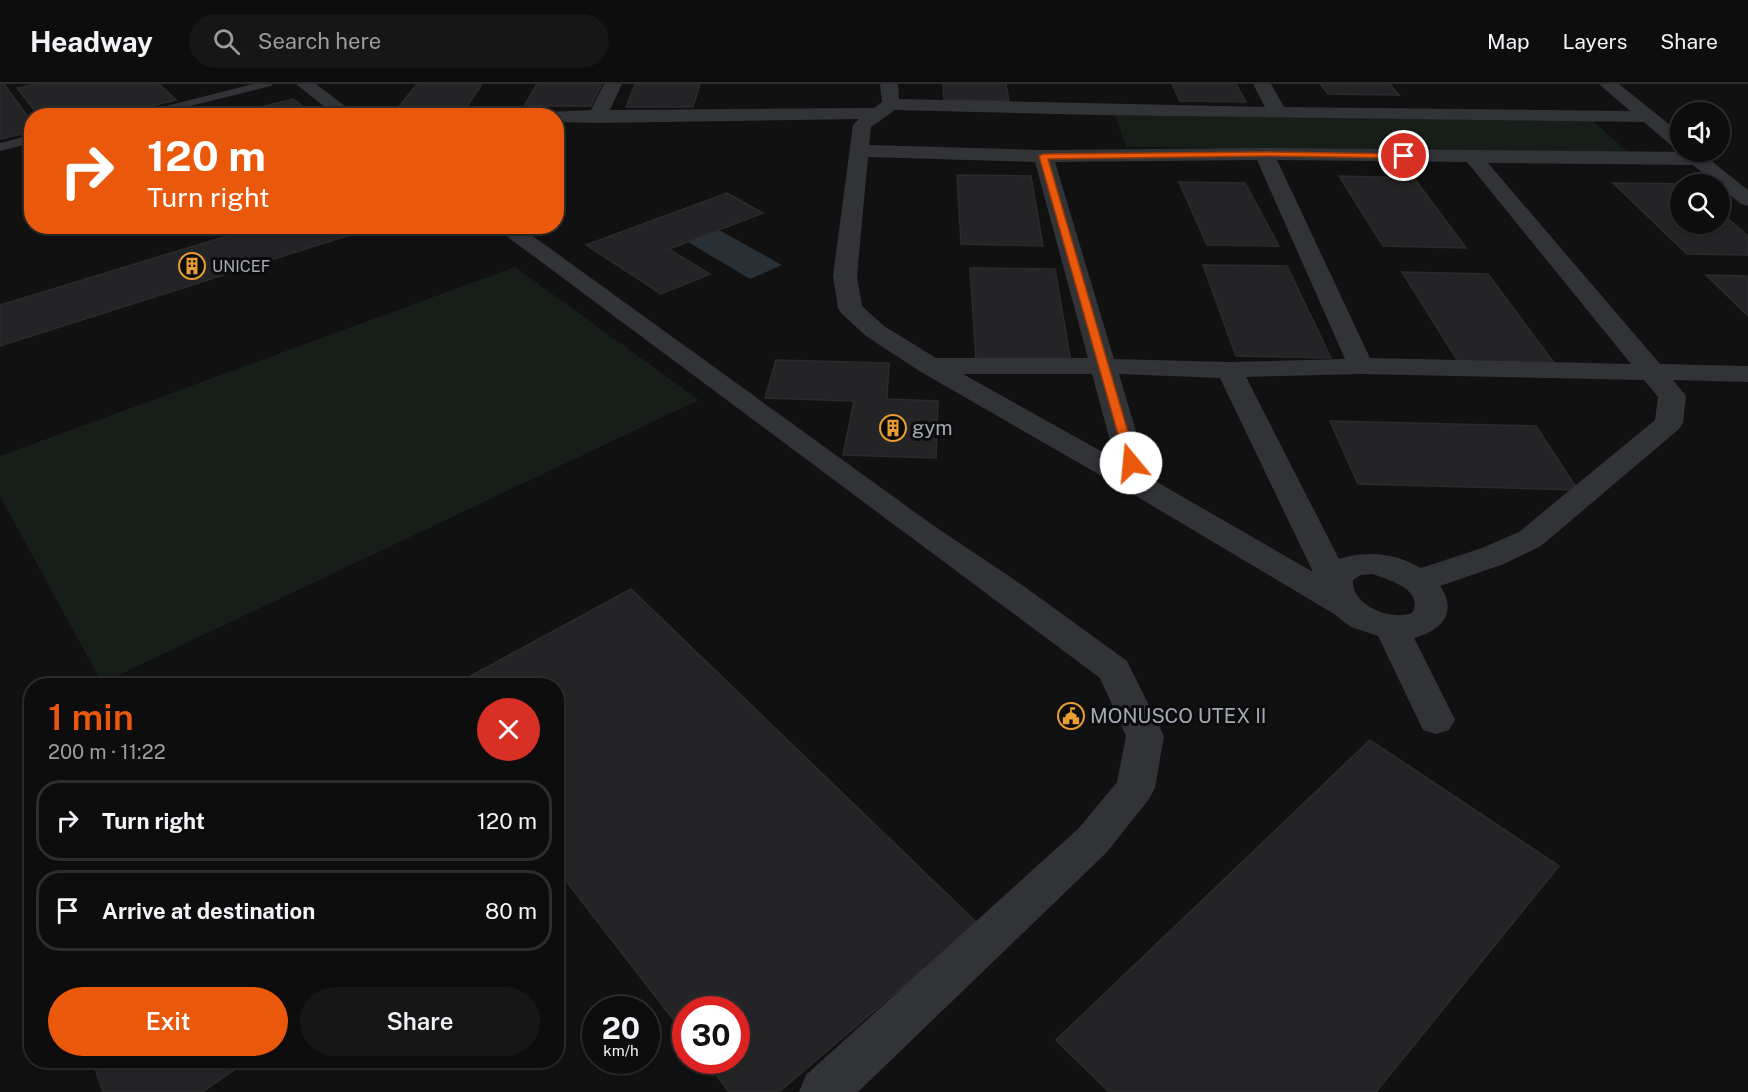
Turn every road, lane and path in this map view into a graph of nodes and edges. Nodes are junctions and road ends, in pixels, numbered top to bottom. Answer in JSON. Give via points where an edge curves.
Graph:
{"nodes":[{"id":1,"x":267,"y":84,"type":"edge"},
{"id":2,"x":305,"y":84,"type":"edge"},
{"id":3,"x":613,"y":84,"type":"edge"},
{"id":4,"x":1262,"y":84,"type":"edge"},
{"id":5,"x":1608,"y":84,"type":"edge"},
{"id":6,"x":886,"y":100,"type":"edge"},
{"id":7,"x":1093,"y":102,"type":"junction"},
{"id":8,"x":166,"y":108,"type":"edge"},
{"id":9,"x":338,"y":108,"type":"edge"},
{"id":10,"x":1278,"y":113,"type":"junction"},
{"id":11,"x":564,"y":116,"type":"edge"},
{"id":12,"x":597,"y":117,"type":"junction"},
{"id":13,"x":1650,"y":117,"type":"junction"},
{"id":14,"x":1670,"y":135,"type":"edge"},
{"id":15,"x":24,"y":141,"type":"edge"},
{"id":16,"x":0,"y":147,"type":"edge"},
{"id":17,"x":861,"y":151,"type":"junction"},
{"id":18,"x":1264,"y":154,"type":"junction"},
{"id":19,"x":1111,"y":155,"type":"junction"},
{"id":20,"x":1670,"y":155,"type":"edge"},
{"id":21,"x":1043,"y":156,"type":"junction"},
{"id":22,"x":1473,"y":157,"type":"junction"},
{"id":23,"x":1704,"y":162,"type":"edge"},
{"id":24,"x":1738,"y":185,"type":"edge"},
{"id":25,"x":1748,"y":200,"type":"edge"},
{"id":26,"x":515,"y":234,"type":"edge"},
{"id":27,"x":930,"y":366,"type":"junction"},
{"id":28,"x":1102,"y":366,"type":"junction"},
{"id":29,"x":1361,"y":366,"type":"junction"},
{"id":30,"x":1228,"y":370,"type":"junction"},
{"id":31,"x":1651,"y":372,"type":"junction"},
{"id":32,"x":1748,"y":374,"type":"edge"},
{"id":33,"x":1137,"y":483,"type":"junction"},
{"id":34,"x":1419,"y":581,"type":"junction"},
{"id":35,"x":1341,"y":595,"type":"junction"},
{"id":36,"x":1390,"y":627,"type":"junction"},
{"id":37,"x":1436,"y":720,"type":"dead end"},
{"id":38,"x":823,"y":1092,"type":"edge"}],
"edges":[{"from":1,"to":8,"type":"lane"},
{"from":2,"to":9,"type":"street"},
{"from":3,"to":12,"type":"street"},
{"from":4,"to":10,"type":"street"},
{"from":5,"to":13,"type":"street"},
{"from":6,"to":7,"type":"street"},
{"from":6,"to":12,"type":"street"},
{"from":6,"to":17,"type":"street","via":[[862,125]]},
{"from":7,"to":10,"type":"street"},
{"from":7,"to":19,"type":"street"},
{"from":10,"to":13,"type":"street"},
{"from":11,"to":12,"type":"street"},
{"from":13,"to":14,"type":"street"},
{"from":15,"to":16,"type":"lane"},
{"from":17,"to":21,"type":"street"},
{"from":17,"to":27,"type":"street","via":[[845,276],[850,308],[875,331]]},
{"from":18,"to":19,"type":"street"},
{"from":18,"to":22,"type":"street"},
{"from":18,"to":29,"type":"street"},
{"from":19,"to":21,"type":"street"},
{"from":20,"to":22,"type":"street"},
{"from":21,"to":28,"type":"street"},
{"from":22,"to":31,"type":"street"},
{"from":23,"to":24,"type":"street"},
{"from":24,"to":25,"type":"street"},
{"from":26,"to":38,"type":"street","via":[[1114,670],[1145,736],[1135,788],[1093,840]]},
{"from":27,"to":28,"type":"street"},
{"from":27,"to":33,"type":"street"},
{"from":28,"to":30,"type":"street"},
{"from":28,"to":33,"type":"street"},
{"from":29,"to":30,"type":"street"},
{"from":29,"to":31,"type":"street"},
{"from":30,"to":35,"type":"street"},
{"from":31,"to":32,"type":"street"},
{"from":31,"to":34,"type":"street","via":[[1672,396],[1668,423],[1530,539]]},
{"from":33,"to":35,"type":"street"},
{"from":34,"to":35,"type":"street","via":[[1389,566],[1359,564],[1338,575]]},
{"from":34,"to":36,"type":"street","via":[[1429,591],[1433,612],[1424,622]]},
{"from":35,"to":36,"type":"street","via":[[1365,619]]},
{"from":36,"to":37,"type":"street"}]}
